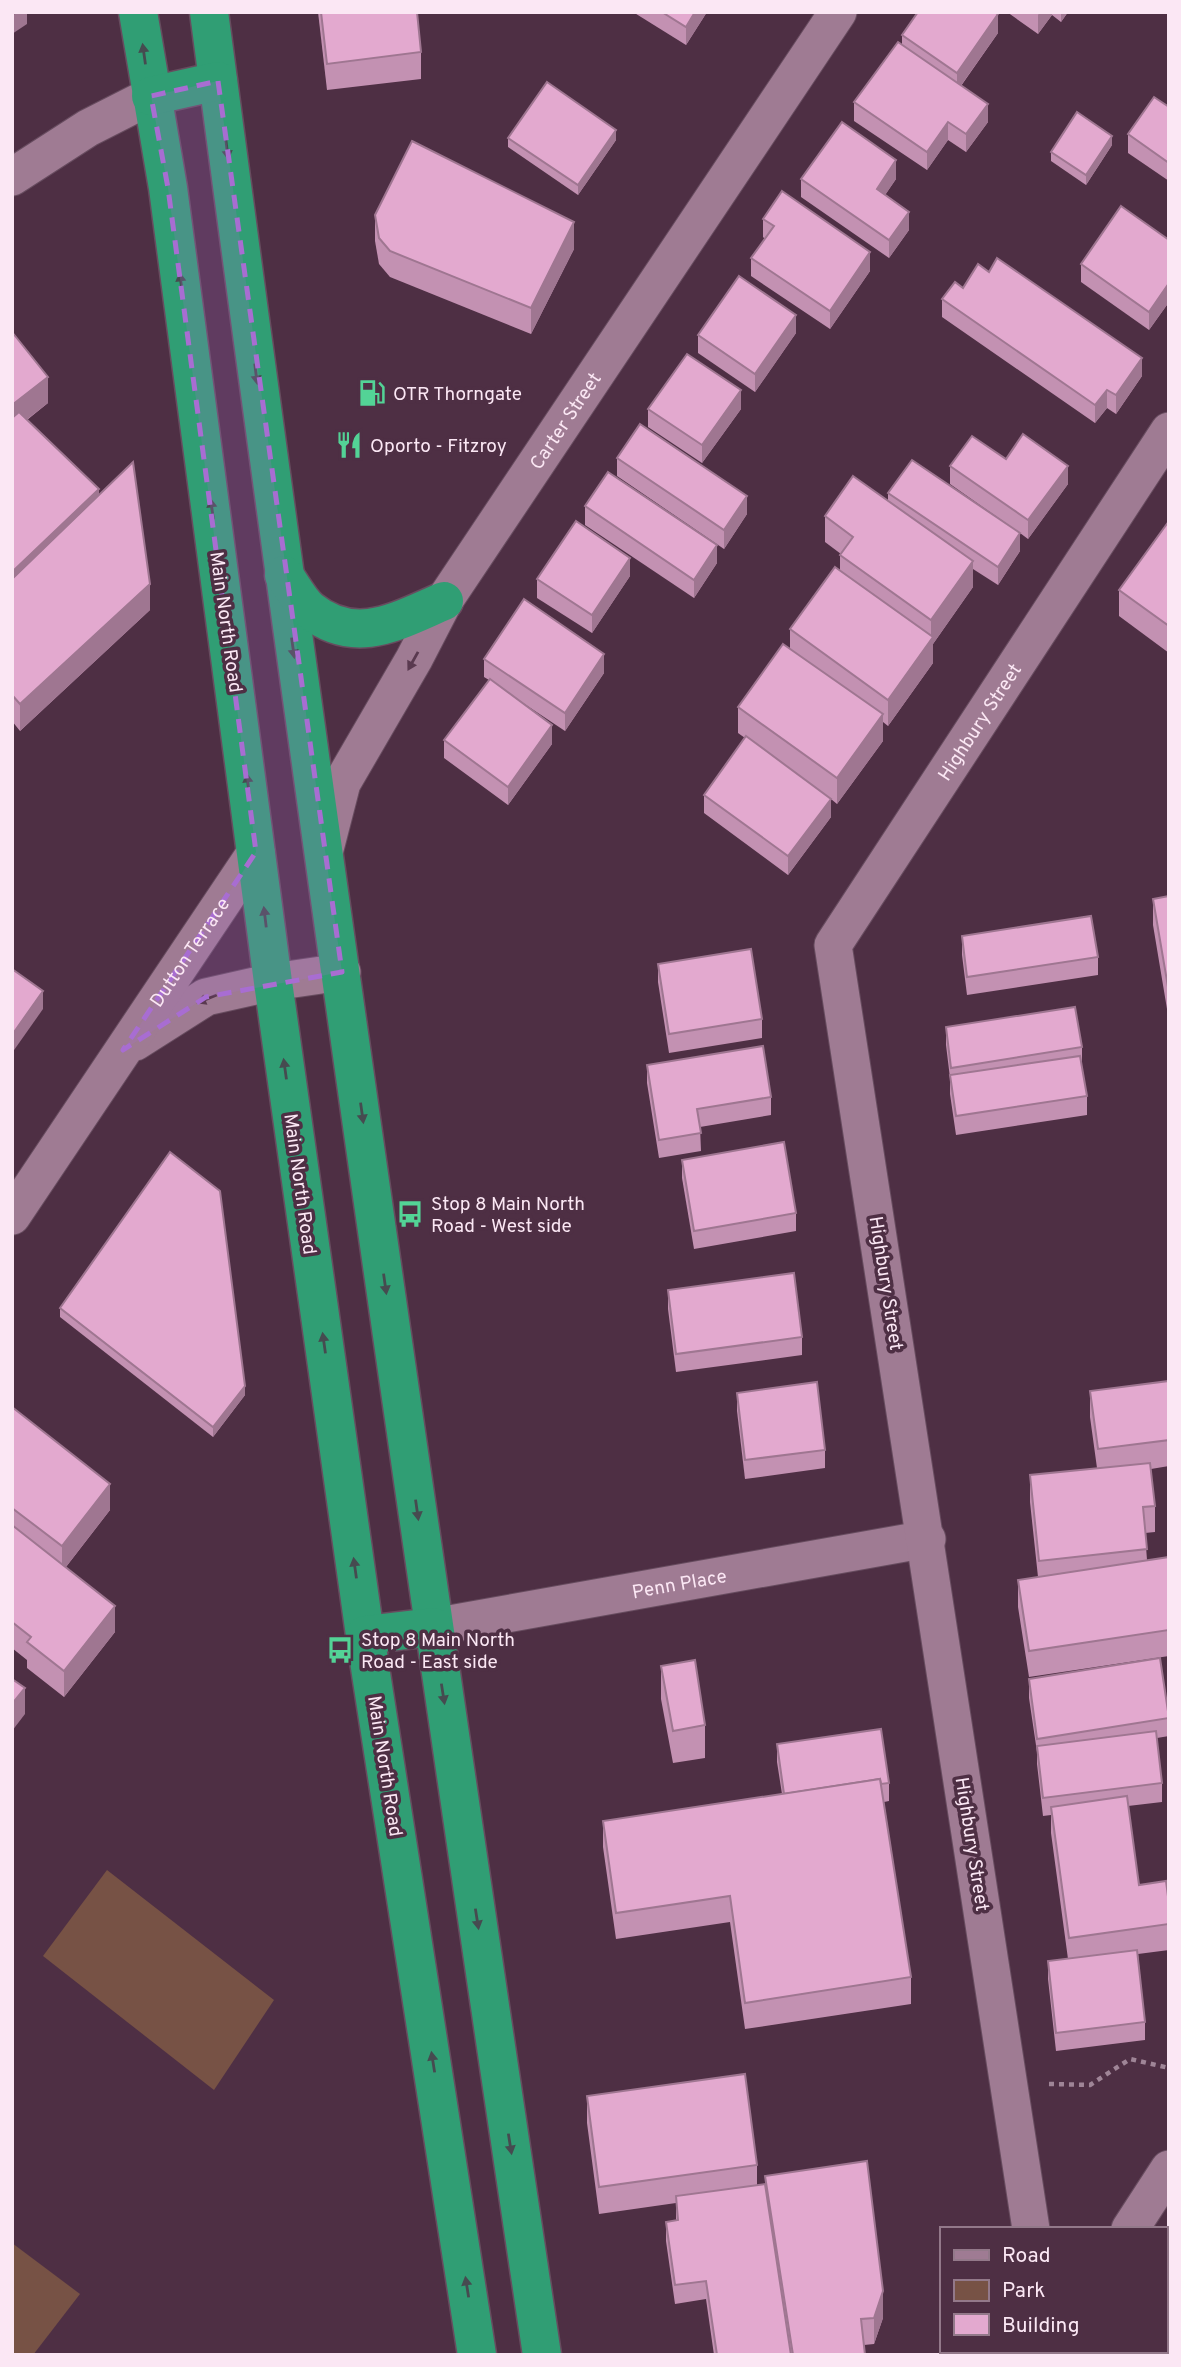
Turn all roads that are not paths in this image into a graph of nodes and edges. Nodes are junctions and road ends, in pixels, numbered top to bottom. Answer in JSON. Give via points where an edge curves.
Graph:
{"nodes":[{"id":1,"x":138,"y":12,"type":"edge"},
{"id":2,"x":209,"y":12,"type":"edge"},
{"id":3,"x":838,"y":12,"type":"edge"},
{"id":4,"x":218,"y":81,"type":"junction"},
{"id":5,"x":150,"y":96,"type":"junction"},
{"id":6,"x":12,"y":177,"type":"edge"},
{"id":7,"x":1169,"y":431,"type":"edge"},
{"id":8,"x":282,"y":573,"type":"junction"},
{"id":9,"x":444,"y":601,"type":"junction"},
{"id":10,"x":326,"y":849,"type":"junction"},
{"id":11,"x":256,"y":852,"type":"junction"},
{"id":12,"x":342,"y":972,"type":"junction"},
{"id":13,"x":273,"y":982,"type":"junction"},
{"id":14,"x":123,"y":1050,"type":"junction"},
{"id":15,"x":12,"y":1216,"type":"edge"},
{"id":16,"x":927,"y":1539,"type":"junction"},
{"id":17,"x":433,"y":1627,"type":"junction"},
{"id":18,"x":365,"y":1635,"type":"junction"},
{"id":19,"x":1169,"y":2169,"type":"edge"},
{"id":20,"x":1031,"y":2227,"type":"edge"},
{"id":21,"x":1131,"y":2227,"type":"edge"},
{"id":22,"x":477,"y":2355,"type":"edge"},
{"id":23,"x":542,"y":2355,"type":"edge"}],
"edges":[{"from":5,"to":1,"type":"highway","name":"Main North Road","one_way":true},
{"from":2,"to":4,"type":"highway"},
{"from":3,"to":9,"type":"street","name":"Carter Street"},
{"from":4,"to":5,"type":"highway"},
{"from":4,"to":8,"type":"highway","one_way":true},
{"from":5,"to":6,"type":"street","via":[[88,128]]},
{"from":11,"to":5,"type":"highway","name":"Main North Road","one_way":true,"via":[[168,188]]},
{"from":7,"to":16,"type":"street","name":"Highbury Street","via":[[833,945]]},
{"from":8,"to":9,"type":"highway","via":[[309,609],[350,630],[382,627]]},
{"from":8,"to":10,"type":"highway","one_way":true},
{"from":9,"to":10,"type":"street","name":"Carter Street","one_way":true,"via":[[342,783]]},
{"from":10,"to":12,"type":"highway"},
{"from":13,"to":11,"type":"highway","name":"Main North Road","one_way":true},
{"from":11,"to":14,"type":"street","name":"Dutton Terrace"},
{"from":12,"to":13,"type":"street","name":"Dutton Terrace"},
{"from":12,"to":17,"type":"highway","one_way":true},
{"from":13,"to":14,"type":"street","name":"Dutton Terrace","one_way":true,"via":[[206,997]]},
{"from":18,"to":13,"type":"highway","name":"Main North Road","one_way":true},
{"from":14,"to":15,"type":"street","name":"Dutton Terrace"},
{"from":16,"to":17,"type":"street","name":"Penn Place"},
{"from":16,"to":20,"type":"street","name":"Highbury Street"},
{"from":17,"to":18,"type":"highway"},
{"from":17,"to":23,"type":"highway","one_way":true},
{"from":22,"to":18,"type":"highway","name":"Main North Road","one_way":true},
{"from":19,"to":21,"type":"street"}]}
